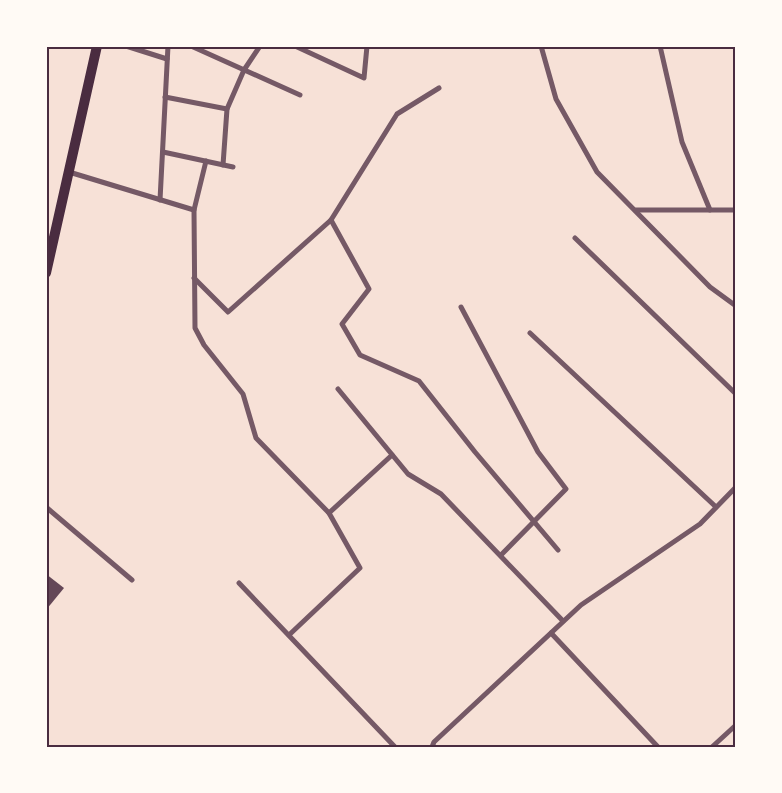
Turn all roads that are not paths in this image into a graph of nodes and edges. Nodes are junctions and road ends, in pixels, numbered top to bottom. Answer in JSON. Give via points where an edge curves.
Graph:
{"nodes":[{"id":1,"x":97,"y":46,"type":"edge"},
{"id":2,"x":126,"y":46,"type":"edge"},
{"id":3,"x":168,"y":46,"type":"edge"},
{"id":4,"x":191,"y":46,"type":"edge"},
{"id":5,"x":260,"y":46,"type":"edge"},
{"id":6,"x":295,"y":46,"type":"edge"},
{"id":7,"x":367,"y":46,"type":"edge"},
{"id":8,"x":541,"y":46,"type":"edge"},
{"id":9,"x":660,"y":46,"type":"edge"},
{"id":10,"x":167,"y":59,"type":"junction"},
{"id":11,"x":244,"y":70,"type":"junction"},
{"id":12,"x":439,"y":88,"type":"dead end"},
{"id":13,"x":300,"y":95,"type":"dead end"},
{"id":14,"x":165,"y":97,"type":"junction"},
{"id":15,"x":227,"y":109,"type":"junction"},
{"id":16,"x":162,"y":152,"type":"junction"},
{"id":17,"x":206,"y":161,"type":"junction"},
{"id":18,"x":223,"y":165,"type":"junction"},
{"id":19,"x":233,"y":167,"type":"dead end"},
{"id":20,"x":69,"y":172,"type":"junction"},
{"id":21,"x":160,"y":200,"type":"junction"},
{"id":22,"x":194,"y":210,"type":"junction"},
{"id":23,"x":636,"y":210,"type":"junction"},
{"id":24,"x":710,"y":210,"type":"junction"},
{"id":25,"x":736,"y":210,"type":"edge"},
{"id":26,"x":331,"y":220,"type":"junction"},
{"id":27,"x":575,"y":238,"type":"dead end"},
{"id":28,"x":46,"y":273,"type":"edge"},
{"id":29,"x":194,"y":278,"type":"junction"},
{"id":30,"x":736,"y":306,"type":"edge"},
{"id":31,"x":461,"y":307,"type":"dead end"},
{"id":32,"x":530,"y":333,"type":"dead end"},
{"id":33,"x":338,"y":389,"type":"dead end"},
{"id":34,"x":736,"y":394,"type":"edge"},
{"id":35,"x":392,"y":455,"type":"junction"},
{"id":36,"x":736,"y":487,"type":"edge"},
{"id":37,"x":46,"y":507,"type":"edge"},
{"id":38,"x":716,"y":507,"type":"junction"},
{"id":39,"x":329,"y":513,"type":"junction"},
{"id":40,"x":534,"y":522,"type":"junction"},
{"id":41,"x":558,"y":550,"type":"dead end"},
{"id":42,"x":500,"y":555,"type":"junction"},
{"id":43,"x":132,"y":580,"type":"dead end"},
{"id":44,"x":239,"y":583,"type":"dead end"},
{"id":45,"x":563,"y":622,"type":"junction"},
{"id":46,"x":551,"y":633,"type":"junction"},
{"id":47,"x":289,"y":635,"type":"junction"},
{"id":48,"x":736,"y":725,"type":"edge"},
{"id":49,"x":395,"y":747,"type":"edge"},
{"id":50,"x":432,"y":747,"type":"edge"},
{"id":51,"x":658,"y":747,"type":"edge"},
{"id":52,"x":712,"y":747,"type":"edge"}],
"edges":[{"from":1,"to":20,"type":"main road"},
{"from":2,"to":10,"type":"street"},
{"from":3,"to":10,"type":"street"},
{"from":4,"to":11,"type":"street"},
{"from":5,"to":11,"type":"street"},
{"from":6,"to":7,"type":"street","via":[[364,78]]},
{"from":8,"to":23,"type":"street","via":[[556,99],[597,172]]},
{"from":9,"to":24,"type":"street","via":[[682,142]]},
{"from":10,"to":14,"type":"street"},
{"from":11,"to":13,"type":"street"},
{"from":11,"to":15,"type":"street"},
{"from":12,"to":26,"type":"street","via":[[397,114]]},
{"from":14,"to":15,"type":"street"},
{"from":14,"to":16,"type":"street"},
{"from":15,"to":18,"type":"street"},
{"from":16,"to":17,"type":"street"},
{"from":16,"to":21,"type":"street"},
{"from":17,"to":18,"type":"street"},
{"from":17,"to":22,"type":"street"},
{"from":18,"to":19,"type":"street"},
{"from":20,"to":21,"type":"street"},
{"from":20,"to":28,"type":"main road"},
{"from":21,"to":22,"type":"street"},
{"from":22,"to":29,"type":"street"},
{"from":23,"to":24,"type":"street"},
{"from":23,"to":30,"type":"street","via":[[710,287]]},
{"from":24,"to":25,"type":"street"},
{"from":26,"to":29,"type":"street","via":[[228,312]]},
{"from":26,"to":40,"type":"street","via":[[369,289],[342,324],[360,355],[419,382]]},
{"from":27,"to":34,"type":"street"},
{"from":29,"to":39,"type":"street","via":[[195,328],[204,345],[244,394],[256,438]]},
{"from":31,"to":40,"type":"street","via":[[538,452],[566,489]]},
{"from":32,"to":38,"type":"street"},
{"from":33,"to":35,"type":"street"},
{"from":35,"to":39,"type":"street"},
{"from":35,"to":42,"type":"street","via":[[408,474],[441,494]]},
{"from":36,"to":38,"type":"street"},
{"from":37,"to":43,"type":"street"},
{"from":38,"to":45,"type":"street","via":[[700,524],[581,605]]},
{"from":39,"to":47,"type":"street","via":[[360,568]]},
{"from":40,"to":41,"type":"street"},
{"from":40,"to":42,"type":"street"},
{"from":42,"to":45,"type":"street"},
{"from":44,"to":47,"type":"street"},
{"from":45,"to":46,"type":"street"},
{"from":46,"to":50,"type":"street"},
{"from":46,"to":51,"type":"street"},
{"from":47,"to":49,"type":"street"},
{"from":48,"to":52,"type":"street"}]}
